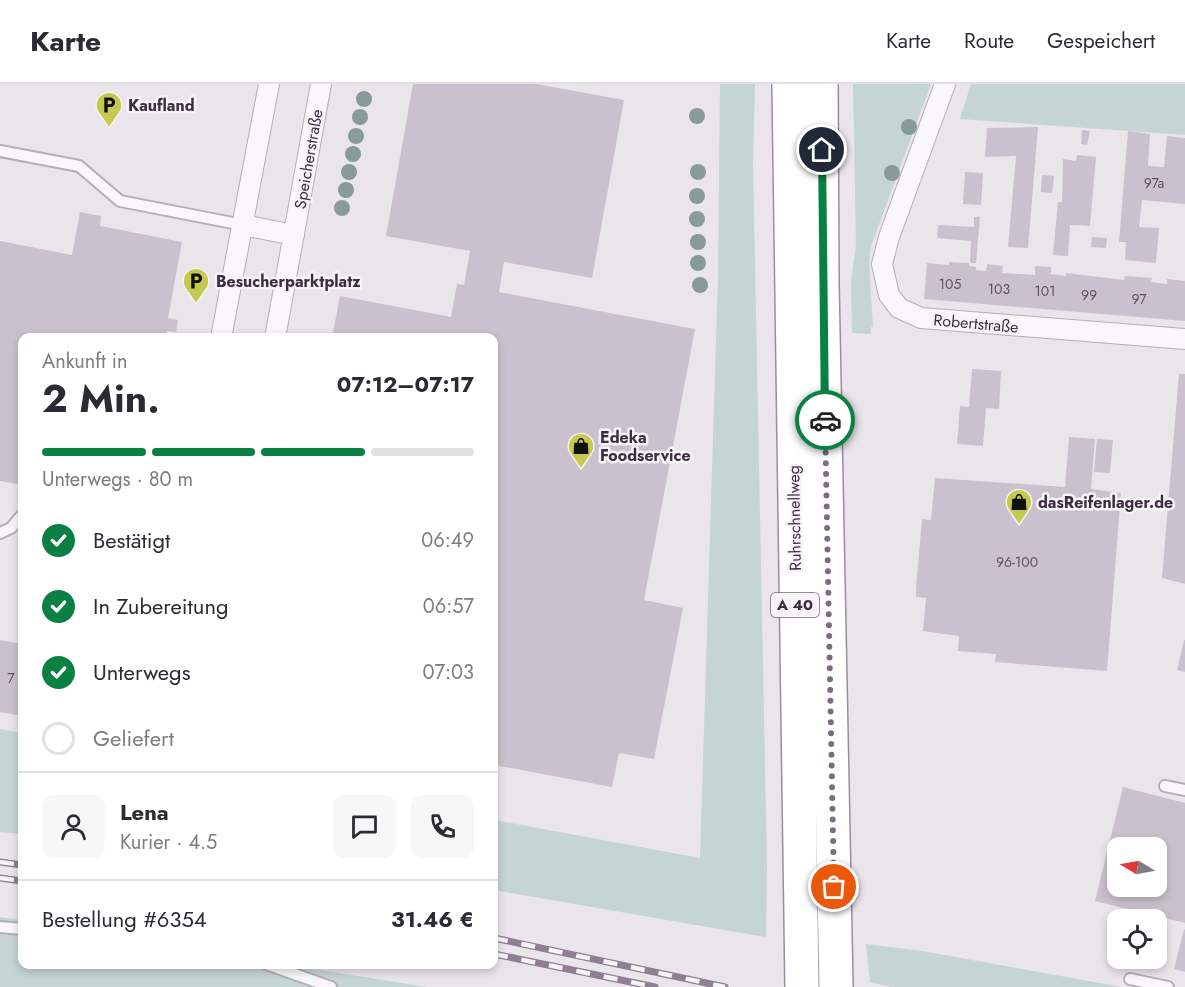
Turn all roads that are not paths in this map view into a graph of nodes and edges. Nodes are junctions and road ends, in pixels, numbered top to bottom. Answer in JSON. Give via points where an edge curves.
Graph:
{"nodes":[{"id":1,"x":269,"y":84,"type":"edge"},
{"id":2,"x":321,"y":84,"type":"edge"},
{"id":3,"x":789,"y":84,"type":"edge"},
{"id":4,"x":821,"y":84,"type":"edge"},
{"id":5,"x":945,"y":84,"type":"edge"},
{"id":6,"x":0,"y":151,"type":"edge"},
{"id":7,"x":243,"y":225,"type":"junction"},
{"id":8,"x":294,"y":235,"type":"junction"},
{"id":9,"x":222,"y":333,"type":"edge"},
{"id":10,"x":276,"y":333,"type":"edge"},
{"id":11,"x":1185,"y":339,"type":"edge"},
{"id":12,"x":18,"y":520,"type":"edge"},
{"id":13,"x":0,"y":533,"type":"edge"},
{"id":14,"x":1165,"y":786,"type":"dead end"},
{"id":15,"x":1185,"y":790,"type":"edge"},
{"id":16,"x":0,"y":927,"type":"edge"},
{"id":17,"x":18,"y":929,"type":"edge"},
{"id":18,"x":280,"y":969,"type":"edge"},
{"id":19,"x":835,"y":972,"type":"edge"},
{"id":20,"x":1130,"y":979,"type":"dead end"},
{"id":21,"x":331,"y":987,"type":"edge"},
{"id":22,"x":802,"y":987,"type":"edge"},
{"id":23,"x":1168,"y":987,"type":"edge"}],
"edges":[{"from":1,"to":7,"type":"street"},
{"from":2,"to":8,"type":"street","name":"Speicherstraße"},
{"from":3,"to":22,"type":"highway","name":"Ruhrschnellweg","number":"A 40"},
{"from":4,"to":19,"type":"highway","name":"Ruhrschnellweg","number":"A 40"},
{"from":5,"to":11,"type":"street","name":"Robertstraße","via":[[882,264],[889,295],[899,308],[921,318]]},
{"from":6,"to":7,"type":"lane","via":[[79,166],[120,201]]},
{"from":7,"to":8,"type":"street"},
{"from":7,"to":9,"type":"street"},
{"from":8,"to":10,"type":"street","name":"Speicherstraße"},
{"from":12,"to":13,"type":"lane"},
{"from":14,"to":15,"type":"lane"},
{"from":16,"to":17,"type":"lane"},
{"from":18,"to":21,"type":"lane"},
{"from":20,"to":23,"type":"lane"}]}
